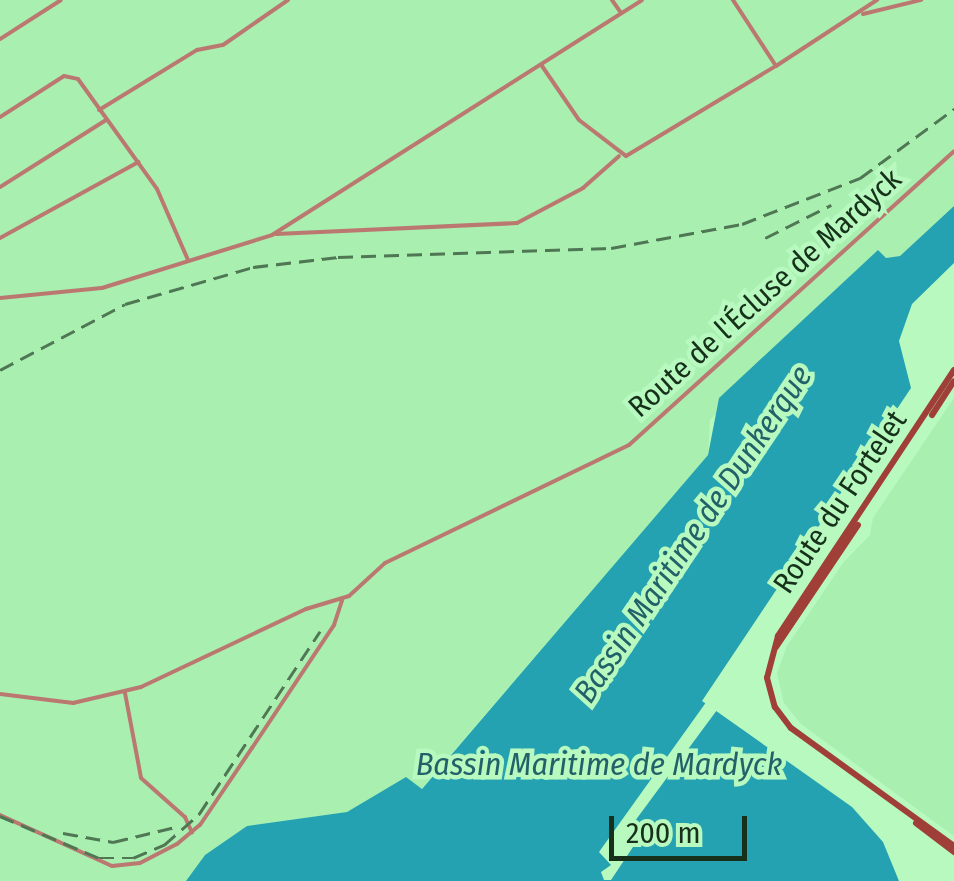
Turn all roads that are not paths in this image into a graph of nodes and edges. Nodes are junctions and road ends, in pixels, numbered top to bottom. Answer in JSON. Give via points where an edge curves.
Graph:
{"nodes":[{"id":1,"x":61,"y":0,"type":"edge"},
{"id":2,"x":288,"y":0,"type":"edge"},
{"id":3,"x":612,"y":0,"type":"edge"},
{"id":4,"x":642,"y":0,"type":"edge"},
{"id":5,"x":734,"y":0,"type":"edge"},
{"id":6,"x":877,"y":0,"type":"edge"},
{"id":7,"x":921,"y":0,"type":"edge"},
{"id":8,"x":882,"y":11,"type":"junction"},
{"id":9,"x":620,"y":13,"type":"junction"},
{"id":10,"x":854,"y":18,"type":"junction"},
{"id":11,"x":0,"y":39,"type":"edge"},
{"id":12,"x":541,"y":64,"type":"junction"},
{"id":13,"x":776,"y":66,"type":"junction"},
{"id":14,"x":100,"y":110,"type":"junction"},
{"id":15,"x":0,"y":117,"type":"edge"},
{"id":16,"x":106,"y":120,"type":"junction"},
{"id":17,"x":954,"y":151,"type":"edge"},
{"id":18,"x":618,"y":156,"type":"junction"},
{"id":19,"x":138,"y":162,"type":"junction"},
{"id":20,"x":0,"y":187,"type":"edge"},
{"id":21,"x":275,"y":234,"type":"junction"},
{"id":22,"x":0,"y":238,"type":"edge"},
{"id":23,"x":188,"y":260,"type":"junction"},
{"id":24,"x":0,"y":298,"type":"edge"},
{"id":25,"x":954,"y":370,"type":"edge"},
{"id":26,"x":954,"y":381,"type":"edge"},
{"id":27,"x":342,"y":598,"type":"junction"},
{"id":28,"x":769,"y":662,"type":"junction"},
{"id":29,"x":125,"y":692,"type":"junction"},
{"id":30,"x":0,"y":694,"type":"edge"},
{"id":31,"x":0,"y":815,"type":"edge"},
{"id":32,"x":192,"y":834,"type":"junction"},
{"id":33,"x":954,"y":849,"type":"edge"}],
"edges":[{"from":1,"to":11,"type":"street"},
{"from":2,"to":14,"type":"street","via":[[221,46],[197,50]]},
{"from":3,"to":9,"type":"street"},
{"from":4,"to":9,"type":"street"},
{"from":5,"to":13,"type":"street"},
{"from":6,"to":8,"type":"street"},
{"from":6,"to":10,"type":"street"},
{"from":7,"to":8,"type":"street"},
{"from":8,"to":10,"type":"street"},
{"from":9,"to":12,"type":"street"},
{"from":10,"to":13,"type":"street"},
{"from":12,"to":18,"type":"street","via":[[577,118]]},
{"from":12,"to":21,"type":"street"},
{"from":13,"to":18,"type":"street"},
{"from":14,"to":15,"type":"street","via":[[69,75]]},
{"from":14,"to":16,"type":"street"},
{"from":16,"to":19,"type":"street"},
{"from":16,"to":20,"type":"street"},
{"from":17,"to":27,"type":"street","name":"Route de l'Écluse de Mardyck","via":[[639,438],[385,563]]},
{"from":18,"to":21,"type":"street","via":[[583,188],[517,223]]},
{"from":19,"to":22,"type":"street"},
{"from":19,"to":23,"type":"street"},
{"from":21,"to":23,"type":"street"},
{"from":23,"to":24,"type":"street","via":[[98,289]]},
{"from":25,"to":28,"type":"main road","name":"Route du Fortelet","via":[[778,636]]},
{"from":26,"to":28,"type":"main road","name":"Route du Fortelet"},
{"from":27,"to":29,"type":"street","name":"Route de l'Écluse de Mardyck"},
{"from":27,"to":32,"type":"street","via":[[334,625]]},
{"from":28,"to":33,"type":"main road","via":[[768,686],[780,716]]},
{"from":29,"to":30,"type":"street","name":"Route de l'Écluse de Mardyck","via":[[64,703]]},
{"from":29,"to":32,"type":"street","via":[[141,778],[184,815]]},
{"from":31,"to":32,"type":"street","via":[[80,856],[116,866],[150,858]]}]}
